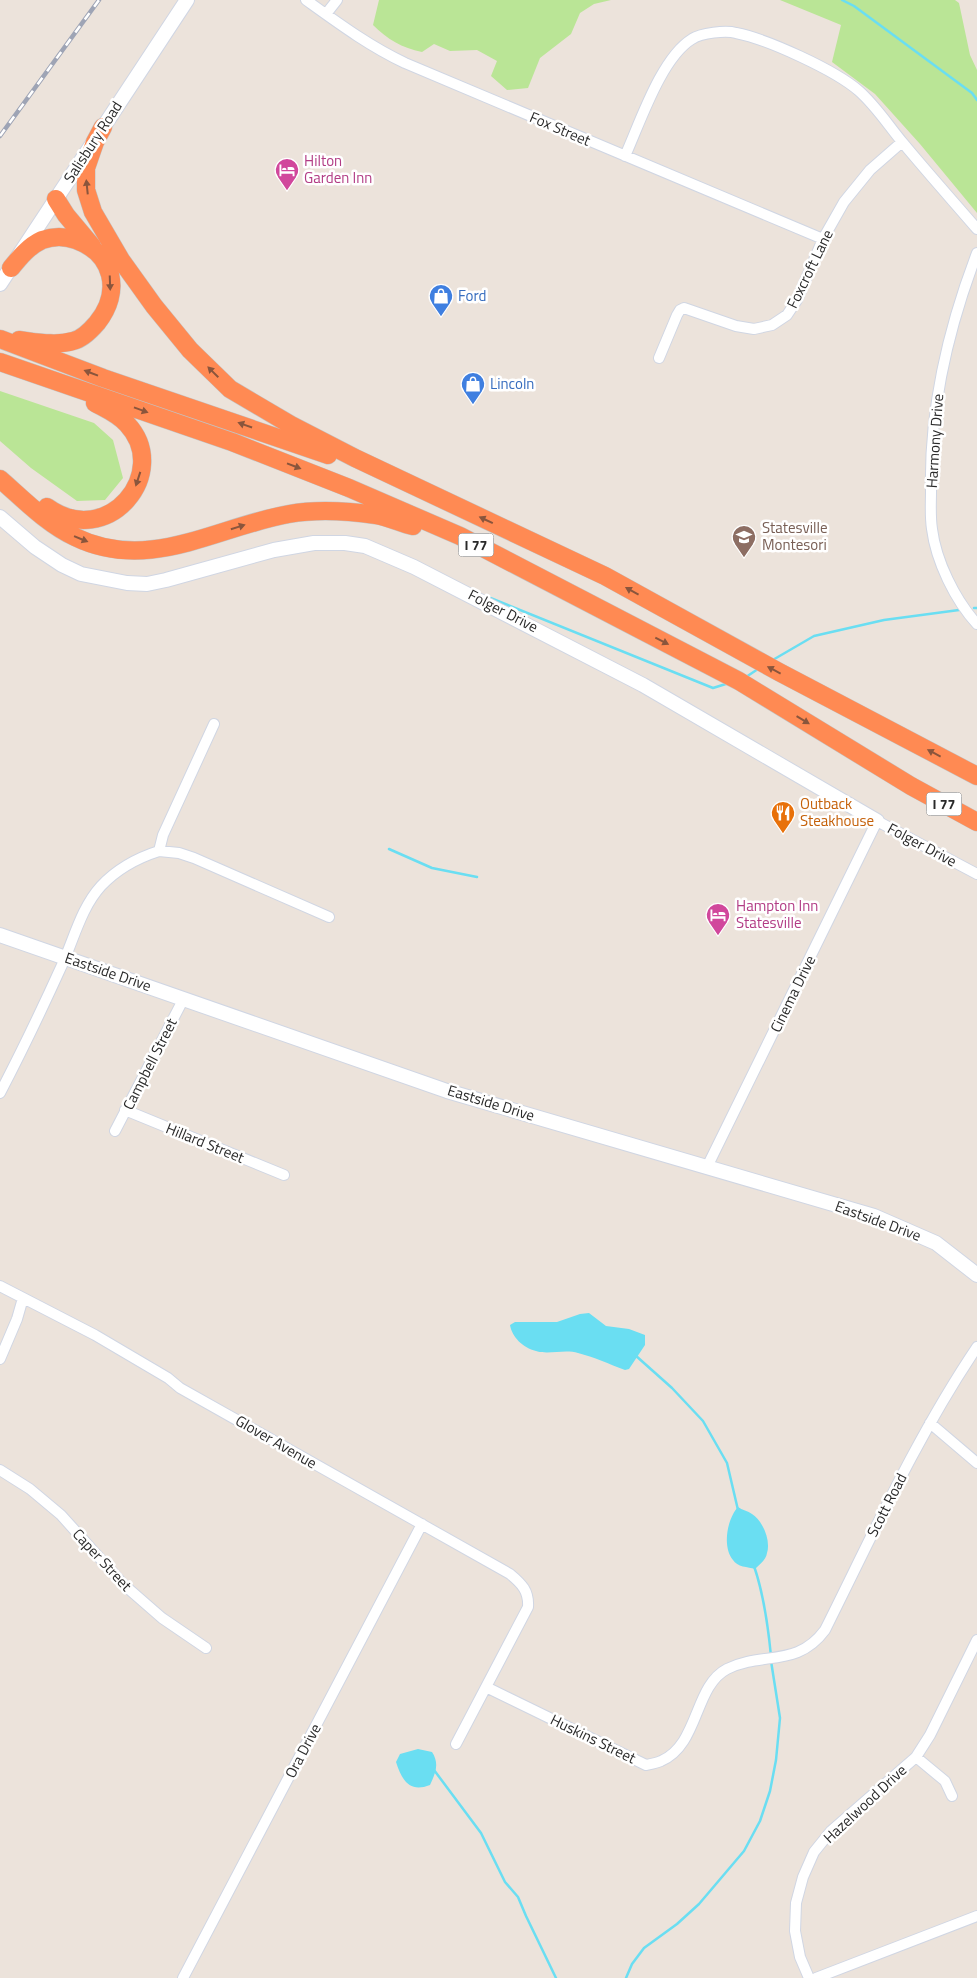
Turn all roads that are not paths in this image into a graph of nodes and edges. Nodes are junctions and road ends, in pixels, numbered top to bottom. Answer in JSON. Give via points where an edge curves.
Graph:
{"nodes":[{"id":1,"x":187,"y":0,"type":"edge"},
{"id":2,"x":306,"y":0,"type":"edge"},
{"id":3,"x":337,"y":0,"type":"edge"},
{"id":4,"x":326,"y":14,"type":"junction"},
{"id":5,"x":103,"y":127,"type":"junction"},
{"id":6,"x":902,"y":142,"type":"junction"},
{"id":7,"x":625,"y":156,"type":"junction"},
{"id":8,"x":56,"y":199,"type":"junction"},
{"id":9,"x":977,"y":229,"type":"edge"},
{"id":10,"x":104,"y":232,"type":"junction"},
{"id":11,"x":823,"y":239,"type":"junction"},
{"id":12,"x":97,"y":252,"type":"junction"},
{"id":13,"x":977,"y":253,"type":"edge"},
{"id":14,"x":10,"y":268,"type":"junction"},
{"id":15,"x":0,"y":284,"type":"edge"},
{"id":16,"x":0,"y":339,"type":"edge"},
{"id":17,"x":659,"y":358,"type":"dead end"},
{"id":18,"x":6,"y":364,"type":"edge"},
{"id":19,"x":0,"y":465,"type":"edge"},
{"id":20,"x":0,"y":479,"type":"edge"},
{"id":21,"x":422,"y":489,"type":"junction"},
{"id":22,"x":1,"y":520,"type":"edge"},
{"id":23,"x":629,"y":624,"type":"junction"},
{"id":24,"x":977,"y":624,"type":"edge"},
{"id":25,"x":214,"y":724,"type":"dead end"},
{"id":26,"x":977,"y":776,"type":"edge"},
{"id":27,"x":877,"y":821,"type":"junction"},
{"id":28,"x":977,"y":822,"type":"edge"},
{"id":29,"x":159,"y":851,"type":"junction"},
{"id":30,"x":977,"y":874,"type":"edge"},
{"id":31,"x":329,"y":917,"type":"dead end"},
{"id":32,"x":0,"y":935,"type":"edge"},
{"id":33,"x":65,"y":958,"type":"junction"},
{"id":34,"x":184,"y":998,"type":"junction"},
{"id":35,"x":0,"y":1093,"type":"edge"},
{"id":36,"x":126,"y":1110,"type":"junction"},
{"id":37,"x":116,"y":1131,"type":"dead end"},
{"id":38,"x":707,"y":1167,"type":"junction"},
{"id":39,"x":284,"y":1175,"type":"dead end"},
{"id":40,"x":977,"y":1275,"type":"edge"},
{"id":41,"x":0,"y":1286,"type":"edge"},
{"id":42,"x":23,"y":1298,"type":"junction"},
{"id":43,"x":977,"y":1346,"type":"edge"},
{"id":44,"x":0,"y":1359,"type":"edge"},
{"id":45,"x":930,"y":1423,"type":"junction"},
{"id":46,"x":977,"y":1463,"type":"edge"},
{"id":47,"x":0,"y":1470,"type":"edge"},
{"id":48,"x":422,"y":1524,"type":"junction"},
{"id":49,"x":976,"y":1643,"type":"edge"},
{"id":50,"x":206,"y":1648,"type":"dead end"},
{"id":51,"x":792,"y":1654,"type":"joint"},
{"id":52,"x":486,"y":1688,"type":"junction"},
{"id":53,"x":456,"y":1744,"type":"dead end"},
{"id":54,"x":916,"y":1757,"type":"junction"},
{"id":55,"x":952,"y":1796,"type":"dead end"},
{"id":56,"x":977,"y":1916,"type":"edge"},
{"id":57,"x":183,"y":1978,"type":"edge"},
{"id":58,"x":809,"y":1978,"type":"edge"},
{"id":59,"x":816,"y":1978,"type":"edge"}],
"edges":[{"from":1,"to":5,"type":"street","name":"Salisbury Road"},
{"from":2,"to":4,"type":"street","name":"Fox Street"},
{"from":3,"to":4,"type":"street"},
{"from":4,"to":7,"type":"street","name":"Fox Street","via":[[378,50],[405,64]]},
{"from":5,"to":8,"type":"street","name":"Salisbury Road"},
{"from":10,"to":5,"type":"highway","one_way":true,"via":[[86,190],[86,168]]},
{"from":6,"to":7,"type":"street","via":[[873,105],[842,78],[783,48],[724,31],[693,38],[665,67]]},
{"from":6,"to":9,"type":"street"},
{"from":6,"to":11,"type":"street","name":"Foxcroft Lane","via":[[870,170],[844,202]]},
{"from":7,"to":11,"type":"street","name":"Fox Street"},
{"from":8,"to":10,"type":"highway","via":[[73,206]]},
{"from":8,"to":12,"type":"highway"},
{"from":8,"to":14,"type":"street","name":"Salisbury Road"},
{"from":21,"to":10,"type":"highway","one_way":true,"via":[[291,425],[230,389],[190,350],[154,306]]},
{"from":11,"to":17,"type":"street","name":"Foxcroft Lane","via":[[797,300],[787,315],[772,326],[754,329],[736,326],[684,308],[677,315]]},
{"from":12,"to":14,"type":"highway","via":[[69,238],[55,237],[42,240],[24,252]]},
{"from":12,"to":16,"type":"highway","one_way":true,"via":[[107,264],[110,296],[103,315],[91,331],[74,341],[53,343]]},
{"from":13,"to":24,"type":"street","name":"Harmony Drive","via":[[945,352],[935,409],[930,467],[932,529],[940,560],[955,592]]},
{"from":14,"to":15,"type":"street","name":"Salisbury Road"},
{"from":21,"to":16,"type":"highway","number":"I 77","one_way":true},
{"from":18,"to":19,"type":"highway","one_way":true,"via":[[114,412],[128,424],[138,440],[142,458],[140,477],[120,508],[85,521],[56,513]]},
{"from":18,"to":23,"type":"highway","number":"I 77","one_way":true,"via":[[232,442],[349,488],[460,536]]},
{"from":20,"to":23,"type":"highway","one_way":true,"via":[[52,523],[74,537],[124,551],[150,551],[290,514],[334,511],[378,515],[433,534]]},
{"from":26,"to":21,"type":"highway","number":"I 77","one_way":true,"via":[[605,576]]},
{"from":22,"to":27,"type":"street","name":"Folger Drive","via":[[62,565],[80,574],[127,583],[166,580],[274,550],[314,543],[345,543],[373,549],[643,685]]},
{"from":23,"to":28,"type":"highway","number":"I 77","one_way":true,"via":[[739,681],[911,786]]},
{"from":25,"to":29,"type":"street","via":[[163,835]]},
{"from":27,"to":30,"type":"street","name":"Folger Drive"},
{"from":27,"to":38,"type":"street","name":"Cinema Drive"},
{"from":29,"to":31,"type":"street","via":[[194,858]]},
{"from":29,"to":33,"type":"street","via":[[139,858],[101,886],[87,906]]},
{"from":32,"to":33,"type":"street","name":"Eastside Drive"},
{"from":33,"to":34,"type":"street","name":"Eastside Drive"},
{"from":33,"to":35,"type":"street"},
{"from":34,"to":36,"type":"street","name":"Campbell Street"},
{"from":34,"to":38,"type":"street","name":"Eastside Drive","via":[[447,1091]]},
{"from":36,"to":37,"type":"street","name":"Campbell Street"},
{"from":36,"to":39,"type":"street","name":"Hillard Street"},
{"from":38,"to":40,"type":"street","name":"Eastside Drive","via":[[874,1216],[936,1243]]},
{"from":41,"to":42,"type":"street","name":"Glover Avenue"},
{"from":42,"to":44,"type":"street"},
{"from":42,"to":48,"type":"street","name":"Glover Avenue","via":[[95,1335],[180,1388]]},
{"from":43,"to":45,"type":"street","name":"Scott Road"},
{"from":45,"to":46,"type":"street"},
{"from":45,"to":51,"type":"street","name":"Scott Road","via":[[824,1630],[805,1650]]},
{"from":47,"to":50,"type":"street","name":"Caper Street","via":[[30,1489],[61,1515],[123,1584],[162,1618]]},
{"from":48,"to":52,"type":"street","name":"Glover Avenue","via":[[510,1574],[526,1590],[528,1607]]},
{"from":48,"to":57,"type":"street","name":"Ora Drive"},
{"from":49,"to":54,"type":"street","name":"Hazelwood Drive"},
{"from":51,"to":52,"type":"street","name":"Huskins Street","via":[[727,1669],[710,1687],[675,1752],[662,1761],[646,1765]]},
{"from":52,"to":53,"type":"street"},
{"from":54,"to":55,"type":"street","via":[[946,1781]]},
{"from":54,"to":58,"type":"street","name":"Hazelwood Drive","via":[[831,1831],[814,1852],[796,1903],[795,1931],[800,1957]]},
{"from":56,"to":59,"type":"street"}]}
